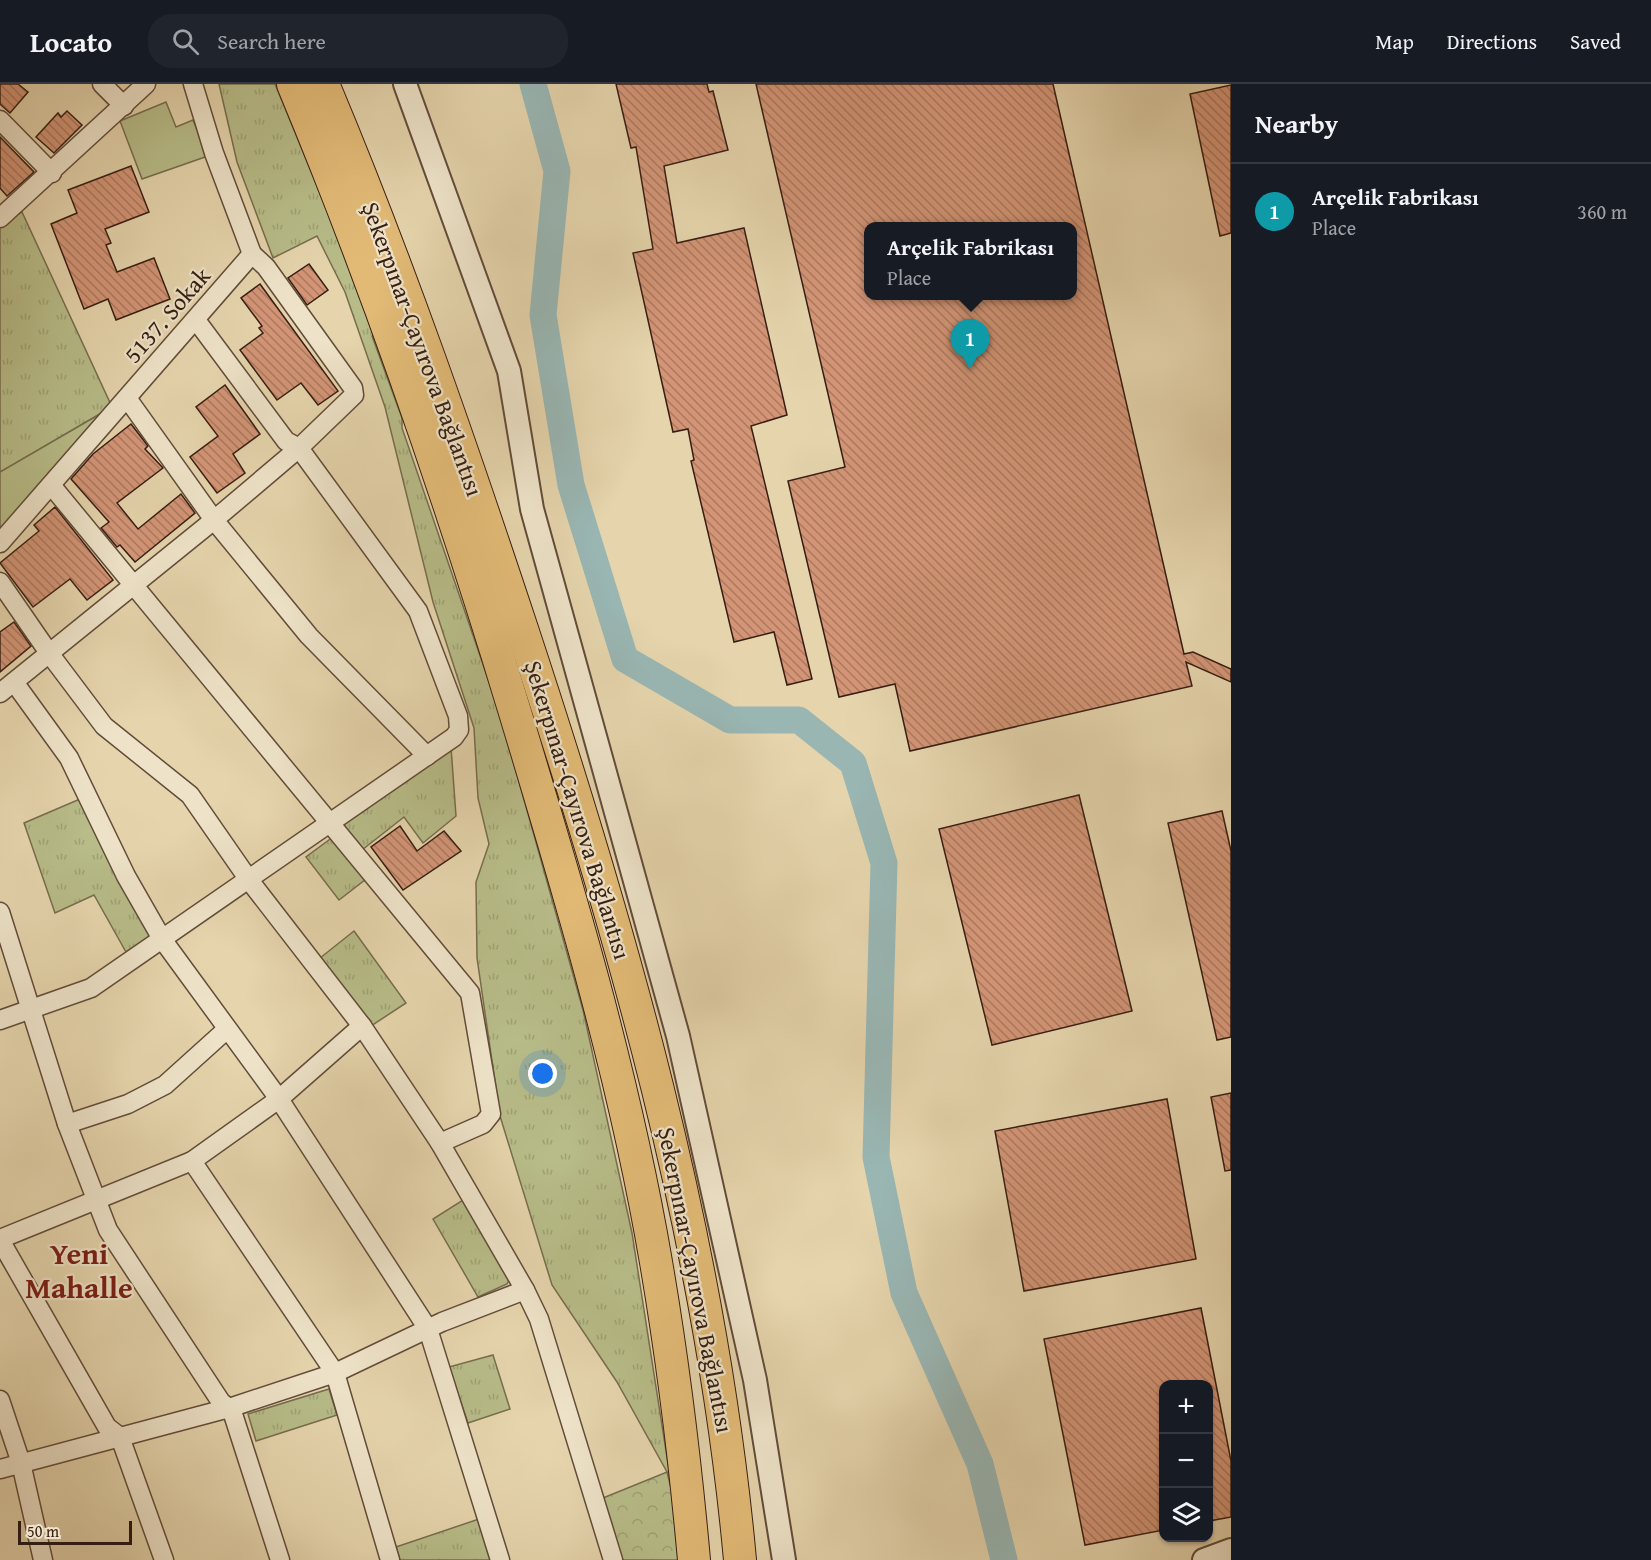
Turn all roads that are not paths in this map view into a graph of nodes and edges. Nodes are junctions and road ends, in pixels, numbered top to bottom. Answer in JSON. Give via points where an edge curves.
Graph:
{"nodes":[{"id":1,"x":102,"y":84,"type":"edge"},
{"id":2,"x":146,"y":84,"type":"edge"},
{"id":3,"x":193,"y":84,"type":"edge"},
{"id":4,"x":292,"y":84,"type":"edge"},
{"id":5,"x":323,"y":84,"type":"edge"},
{"id":6,"x":405,"y":84,"type":"edge"},
{"id":7,"x":124,"y":105,"type":"junction"},
{"id":8,"x":0,"y":120,"type":"edge"},
{"id":9,"x":51,"y":173,"type":"junction"},
{"id":10,"x":0,"y":218,"type":"edge"},
{"id":11,"x":252,"y":254,"type":"junction"},
{"id":12,"x":196,"y":320,"type":"junction"},
{"id":13,"x":127,"y":398,"type":"junction"},
{"id":14,"x":290,"y":450,"type":"junction"},
{"id":15,"x":51,"y":485,"type":"junction"},
{"id":16,"x":214,"y":520,"type":"junction"},
{"id":17,"x":0,"y":543,"type":"edge"},
{"id":18,"x":0,"y":582,"type":"edge"},
{"id":19,"x":134,"y":585,"type":"junction"},
{"id":20,"x":49,"y":653,"type":"junction"},
{"id":21,"x":7,"y":688,"type":"edge"},
{"id":22,"x":427,"y":756,"type":"junction"},
{"id":23,"x":329,"y":825,"type":"junction"},
{"id":24,"x":249,"y":879,"type":"junction"},
{"id":25,"x":0,"y":912,"type":"edge"},
{"id":26,"x":162,"y":939,"type":"junction"},
{"id":27,"x":30,"y":1011,"type":"junction"},
{"id":28,"x":0,"y":1020,"type":"edge"},
{"id":29,"x":362,"y":1026,"type":"junction"},
{"id":30,"x":226,"y":1030,"type":"junction"},
{"id":31,"x":279,"y":1099,"type":"junction"},
{"id":32,"x":68,"y":1124,"type":"junction"},
{"id":33,"x":440,"y":1143,"type":"junction"},
{"id":34,"x":192,"y":1161,"type":"junction"},
{"id":35,"x":94,"y":1199,"type":"junction"},
{"id":36,"x":0,"y":1239,"type":"edge"},
{"id":37,"x":525,"y":1290,"type":"junction"},
{"id":38,"x":428,"y":1329,"type":"junction"},
{"id":39,"x":335,"y":1373,"type":"junction"},
{"id":40,"x":0,"y":1400,"type":"edge"},
{"id":41,"x":231,"y":1405,"type":"junction"},
{"id":42,"x":118,"y":1437,"type":"junction"},
{"id":43,"x":21,"y":1463,"type":"junction"},
{"id":44,"x":0,"y":1468,"type":"edge"},
{"id":45,"x":1231,"y":1550,"type":"edge"},
{"id":46,"x":606,"y":1558,"type":"edge"},
{"id":47,"x":43,"y":1560,"type":"edge"},
{"id":48,"x":164,"y":1560,"type":"edge"},
{"id":49,"x":280,"y":1560,"type":"edge"},
{"id":50,"x":390,"y":1560,"type":"edge"},
{"id":51,"x":500,"y":1560,"type":"edge"},
{"id":52,"x":694,"y":1560,"type":"edge"},
{"id":53,"x":740,"y":1560,"type":"edge"},
{"id":54,"x":784,"y":1560,"type":"edge"},
{"id":55,"x":1204,"y":1560,"type":"edge"}],
"edges":[{"from":1,"to":7,"type":"street"},
{"from":2,"to":7,"type":"street"},
{"from":3,"to":11,"type":"street"},
{"from":4,"to":52,"type":"highway","name":"Şekerpınar-Çayırova Bağlantısı","via":[[399,361],[490,630],[602,1013],[656,1259],[684,1453]]},
{"from":5,"to":53,"type":"highway","name":"Şekerpınar-Çayırova Bağlantısı","via":[[454,427],[553,722],[635,994],[705,1305]]},
{"from":6,"to":54,"type":"street","via":[[509,371],[532,509],[678,1036],[755,1380]]},
{"from":7,"to":9,"type":"street"},
{"from":8,"to":9,"type":"street"},
{"from":9,"to":10,"type":"street"},
{"from":11,"to":12,"type":"street","name":"5137. Sokak"},
{"from":11,"to":14,"type":"street","via":[[266,267],[353,388],[350,401]]},
{"from":12,"to":13,"type":"street","name":"5137. Sokak"},
{"from":12,"to":14,"type":"street"},
{"from":13,"to":15,"type":"street","name":"5137. Sokak"},
{"from":13,"to":16,"type":"street"},
{"from":14,"to":16,"type":"street"},
{"from":14,"to":22,"type":"street","via":[[418,611],[460,723],[454,737]]},
{"from":15,"to":17,"type":"street","name":"5137. Sokak"},
{"from":15,"to":19,"type":"street"},
{"from":16,"to":19,"type":"street"},
{"from":16,"to":22,"type":"street","via":[[309,636]]},
{"from":18,"to":20,"type":"street"},
{"from":19,"to":20,"type":"street"},
{"from":19,"to":23,"type":"street"},
{"from":20,"to":21,"type":"street"},
{"from":20,"to":24,"type":"street","via":[[104,726],[190,795]]},
{"from":21,"to":26,"type":"street","via":[[69,758],[126,876]]},
{"from":22,"to":23,"type":"street"},
{"from":23,"to":24,"type":"street"},
{"from":23,"to":33,"type":"street","via":[[470,993],[491,1114],[483,1124]]},
{"from":24,"to":26,"type":"street"},
{"from":24,"to":29,"type":"street"},
{"from":25,"to":27,"type":"street"},
{"from":26,"to":27,"type":"street","via":[[91,988]]},
{"from":26,"to":30,"type":"street"},
{"from":27,"to":28,"type":"street"},
{"from":27,"to":32,"type":"street"},
{"from":29,"to":31,"type":"street"},
{"from":29,"to":33,"type":"street"},
{"from":30,"to":31,"type":"street"},
{"from":30,"to":32,"type":"street","via":[[165,1085],[128,1104]]},
{"from":31,"to":34,"type":"street"},
{"from":31,"to":38,"type":"street"},
{"from":32,"to":35,"type":"street"},
{"from":33,"to":37,"type":"street"},
{"from":34,"to":35,"type":"street"},
{"from":34,"to":39,"type":"street"},
{"from":35,"to":36,"type":"street"},
{"from":35,"to":41,"type":"street","via":[[108,1230]]},
{"from":36,"to":42,"type":"street"},
{"from":37,"to":38,"type":"street"},
{"from":37,"to":46,"type":"street","via":[[539,1319]]},
{"from":38,"to":39,"type":"street"},
{"from":38,"to":51,"type":"street"},
{"from":39,"to":41,"type":"street"},
{"from":39,"to":50,"type":"street"},
{"from":40,"to":43,"type":"street"},
{"from":41,"to":42,"type":"street"},
{"from":41,"to":49,"type":"street"},
{"from":42,"to":43,"type":"street"},
{"from":42,"to":48,"type":"street"},
{"from":43,"to":44,"type":"street"},
{"from":43,"to":47,"type":"street"},
{"from":45,"to":55,"type":"street"}]}
